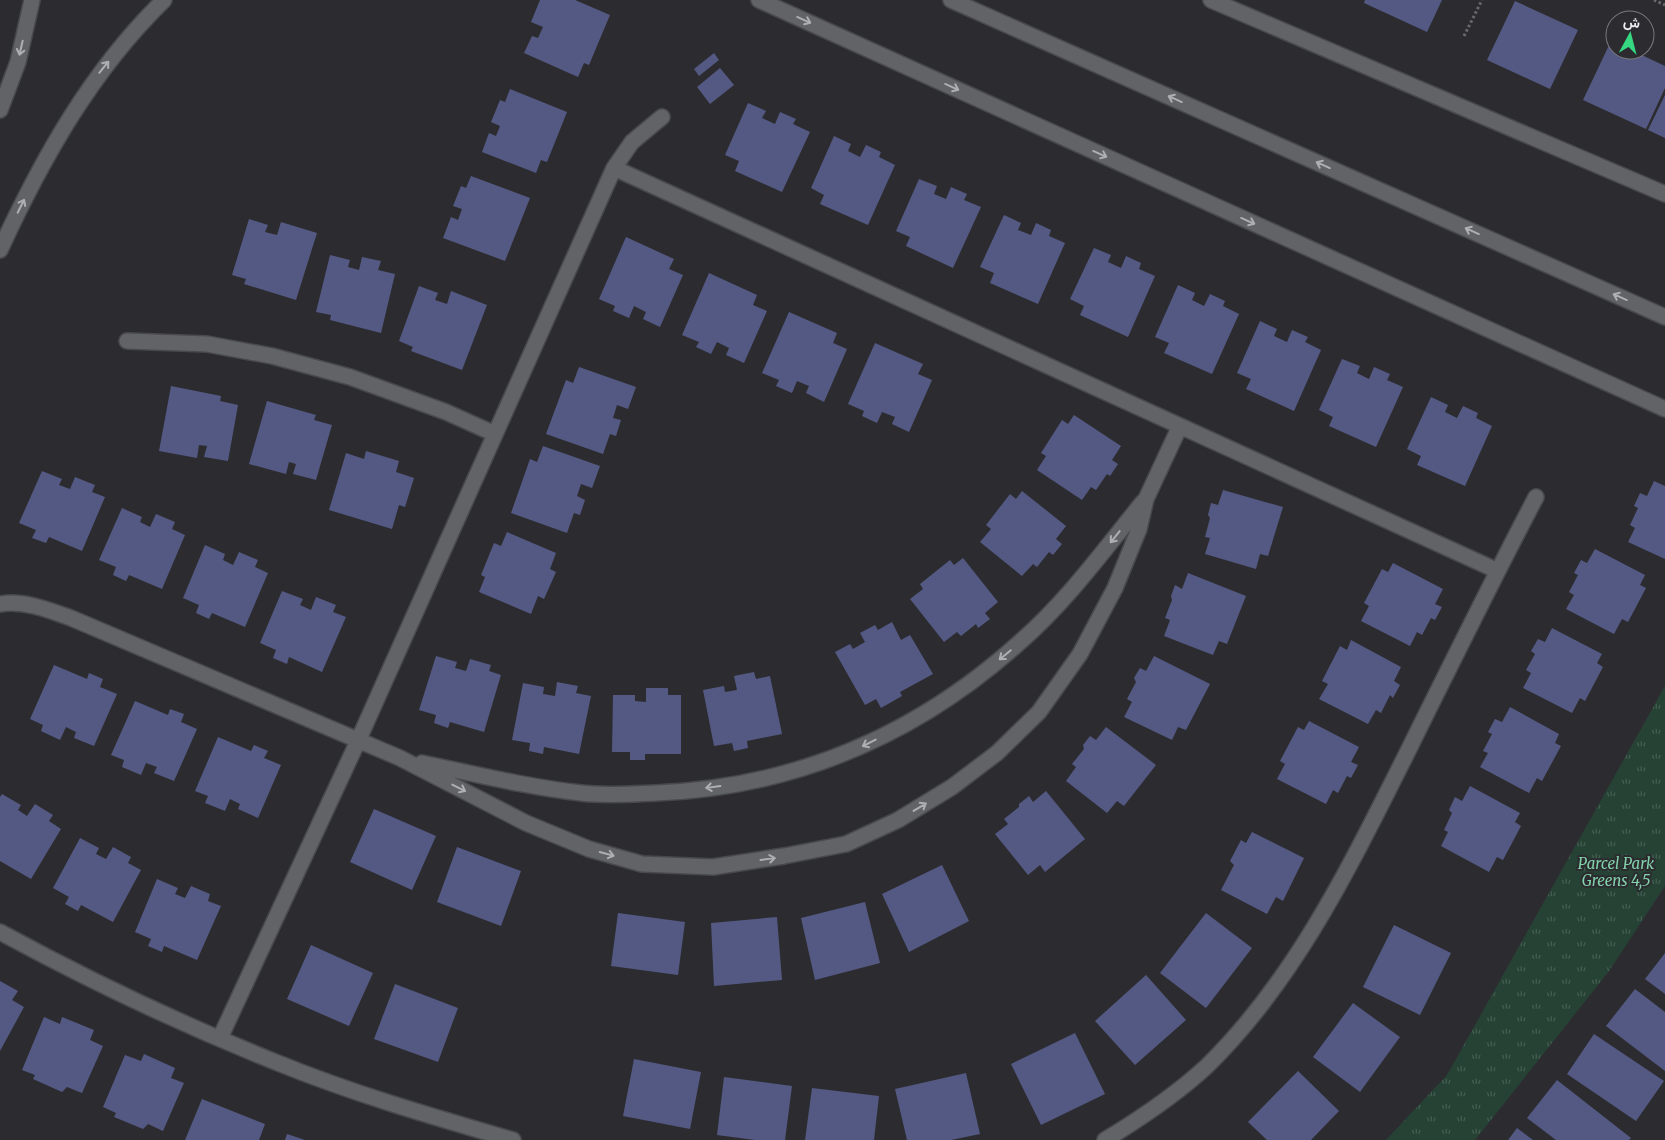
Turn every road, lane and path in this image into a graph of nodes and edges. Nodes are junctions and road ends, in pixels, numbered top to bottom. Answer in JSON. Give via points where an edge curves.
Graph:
{"nodes":[{"id":1,"x":32,"y":0,"type":"edge"},
{"id":2,"x":164,"y":0,"type":"edge"},
{"id":3,"x":759,"y":0,"type":"edge"},
{"id":4,"x":952,"y":0,"type":"edge"},
{"id":5,"x":1211,"y":0,"type":"edge"},
{"id":6,"x":1482,"y":0,"type":"edge"},
{"id":7,"x":1654,"y":0,"type":"edge"},
{"id":8,"x":1665,"y":5,"type":"edge"},
{"id":9,"x":1464,"y":36,"type":"dead end"},
{"id":10,"x":0,"y":110,"type":"edge"},
{"id":11,"x":662,"y":117,"type":"dead end"},
{"id":12,"x":614,"y":168,"type":"junction"},
{"id":13,"x":1665,"y":194,"type":"edge"},
{"id":14,"x":0,"y":250,"type":"edge"},
{"id":15,"x":1665,"y":317,"type":"edge"},
{"id":16,"x":127,"y":341,"type":"dead end"},
{"id":17,"x":1665,"y":409,"type":"edge"},
{"id":18,"x":1180,"y":426,"type":"junction"},
{"id":19,"x":496,"y":434,"type":"junction"},
{"id":20,"x":1536,"y":497,"type":"dead end"},
{"id":21,"x":1146,"y":499,"type":"junction"},
{"id":22,"x":1498,"y":571,"type":"junction"},
{"id":23,"x":0,"y":604,"type":"edge"},
{"id":24,"x":358,"y":741,"type":"junction"},
{"id":25,"x":400,"y":758,"type":"junction"},
{"id":26,"x":0,"y":932,"type":"edge"},
{"id":27,"x":220,"y":1038,"type":"junction"},
{"id":28,"x":503,"y":1139,"type":"edge"},
{"id":29,"x":1104,"y":1140,"type":"edge"}],
"edges":[{"from":1,"to":10,"type":"street","one_way":true,"via":[[18,62]]},
{"from":14,"to":2,"type":"street","one_way":true,"via":[[52,146],[93,82],[141,22]]},
{"from":3,"to":17,"type":"street","one_way":true},
{"from":15,"to":4,"type":"street","one_way":true},
{"from":5,"to":13,"type":"street"},
{"from":6,"to":9,"type":"path"},
{"from":7,"to":8,"type":"path"},
{"from":11,"to":12,"type":"street","via":[[632,142]]},
{"from":12,"to":18,"type":"street"},
{"from":12,"to":19,"type":"street"},
{"from":16,"to":19,"type":"street","via":[[207,344],[272,356],[350,377]]},
{"from":18,"to":21,"type":"street"},
{"from":18,"to":22,"type":"street"},
{"from":19,"to":24,"type":"street"},
{"from":20,"to":22,"type":"street"},
{"from":21,"to":25,"type":"street","one_way":true,"via":[[1078,584],[1021,642],[955,695],[911,722],[851,751],[803,768],[737,784],[682,792],[583,793],[491,779]]},
{"from":25,"to":21,"type":"street","one_way":true,"via":[[526,823],[589,849],[642,864],[713,867],[846,844],[898,820],[952,787],[997,753],[1039,712],[1080,654],[1114,588],[1139,529]]},
{"from":22,"to":29,"type":"street","via":[[1372,824],[1290,964],[1248,1020],[1206,1066],[1157,1105]]},
{"from":23,"to":24,"type":"street","via":[[10,602],[39,607],[71,618]]},
{"from":24,"to":25,"type":"street"},
{"from":24,"to":27,"type":"street"},
{"from":26,"to":27,"type":"street","via":[[130,998]]},
{"from":27,"to":28,"type":"street","via":[[279,1064],[374,1098]]}]}
